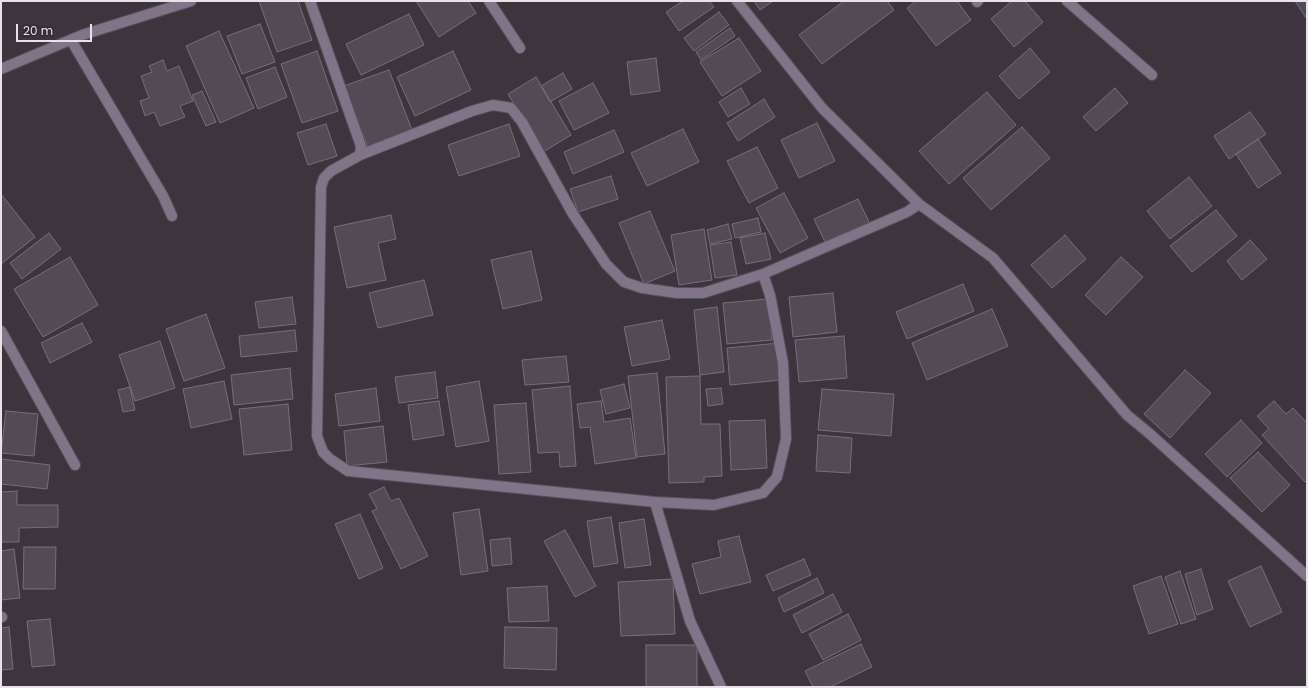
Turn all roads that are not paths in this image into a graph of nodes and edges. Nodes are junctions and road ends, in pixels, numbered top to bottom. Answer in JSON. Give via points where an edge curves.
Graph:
{"nodes":[{"id":1,"x":191,"y":1,"type":"edge"},
{"id":2,"x":310,"y":1,"type":"edge"},
{"id":3,"x":489,"y":1,"type":"edge"},
{"id":4,"x":737,"y":1,"type":"edge"},
{"id":5,"x":1067,"y":1,"type":"edge"},
{"id":6,"x":70,"y":40,"type":"junction"},
{"id":7,"x":520,"y":48,"type":"dead end"},
{"id":8,"x":1,"y":69,"type":"edge"},
{"id":9,"x":1152,"y":74,"type":"dead end"},
{"id":10,"x":360,"y":155,"type":"junction"},
{"id":11,"x":919,"y":204,"type":"junction"},
{"id":12,"x":172,"y":216,"type":"dead end"},
{"id":13,"x":763,"y":274,"type":"junction"},
{"id":14,"x":1,"y":331,"type":"edge"},
{"id":15,"x":75,"y":465,"type":"dead end"},
{"id":16,"x":655,"y":502,"type":"junction"},
{"id":17,"x":1307,"y":576,"type":"edge"},
{"id":18,"x":721,"y":687,"type":"edge"}],
"edges":[{"from":1,"to":6,"type":"street"},
{"from":2,"to":10,"type":"street","via":[[361,146]]},
{"from":3,"to":7,"type":"street"},
{"from":4,"to":11,"type":"street","via":[[822,108]]},
{"from":5,"to":9,"type":"street"},
{"from":6,"to":8,"type":"street"},
{"from":6,"to":12,"type":"street"},
{"from":10,"to":13,"type":"street","via":[[472,111],[493,105],[511,108],[522,122],[581,227],[606,264],[624,282],[642,288],[677,293],[703,293]]},
{"from":10,"to":16,"type":"street","via":[[331,171],[324,178],[321,187],[317,436],[323,452],[348,472]]},
{"from":11,"to":13,"type":"street","via":[[907,212]]},
{"from":11,"to":17,"type":"street","via":[[993,258],[1127,415]]},
{"from":13,"to":16,"type":"street","via":[[770,295],[783,363],[786,439],[777,477],[764,493],[719,504]]},
{"from":14,"to":15,"type":"street"},
{"from":16,"to":18,"type":"street","via":[[690,621]]}]}
